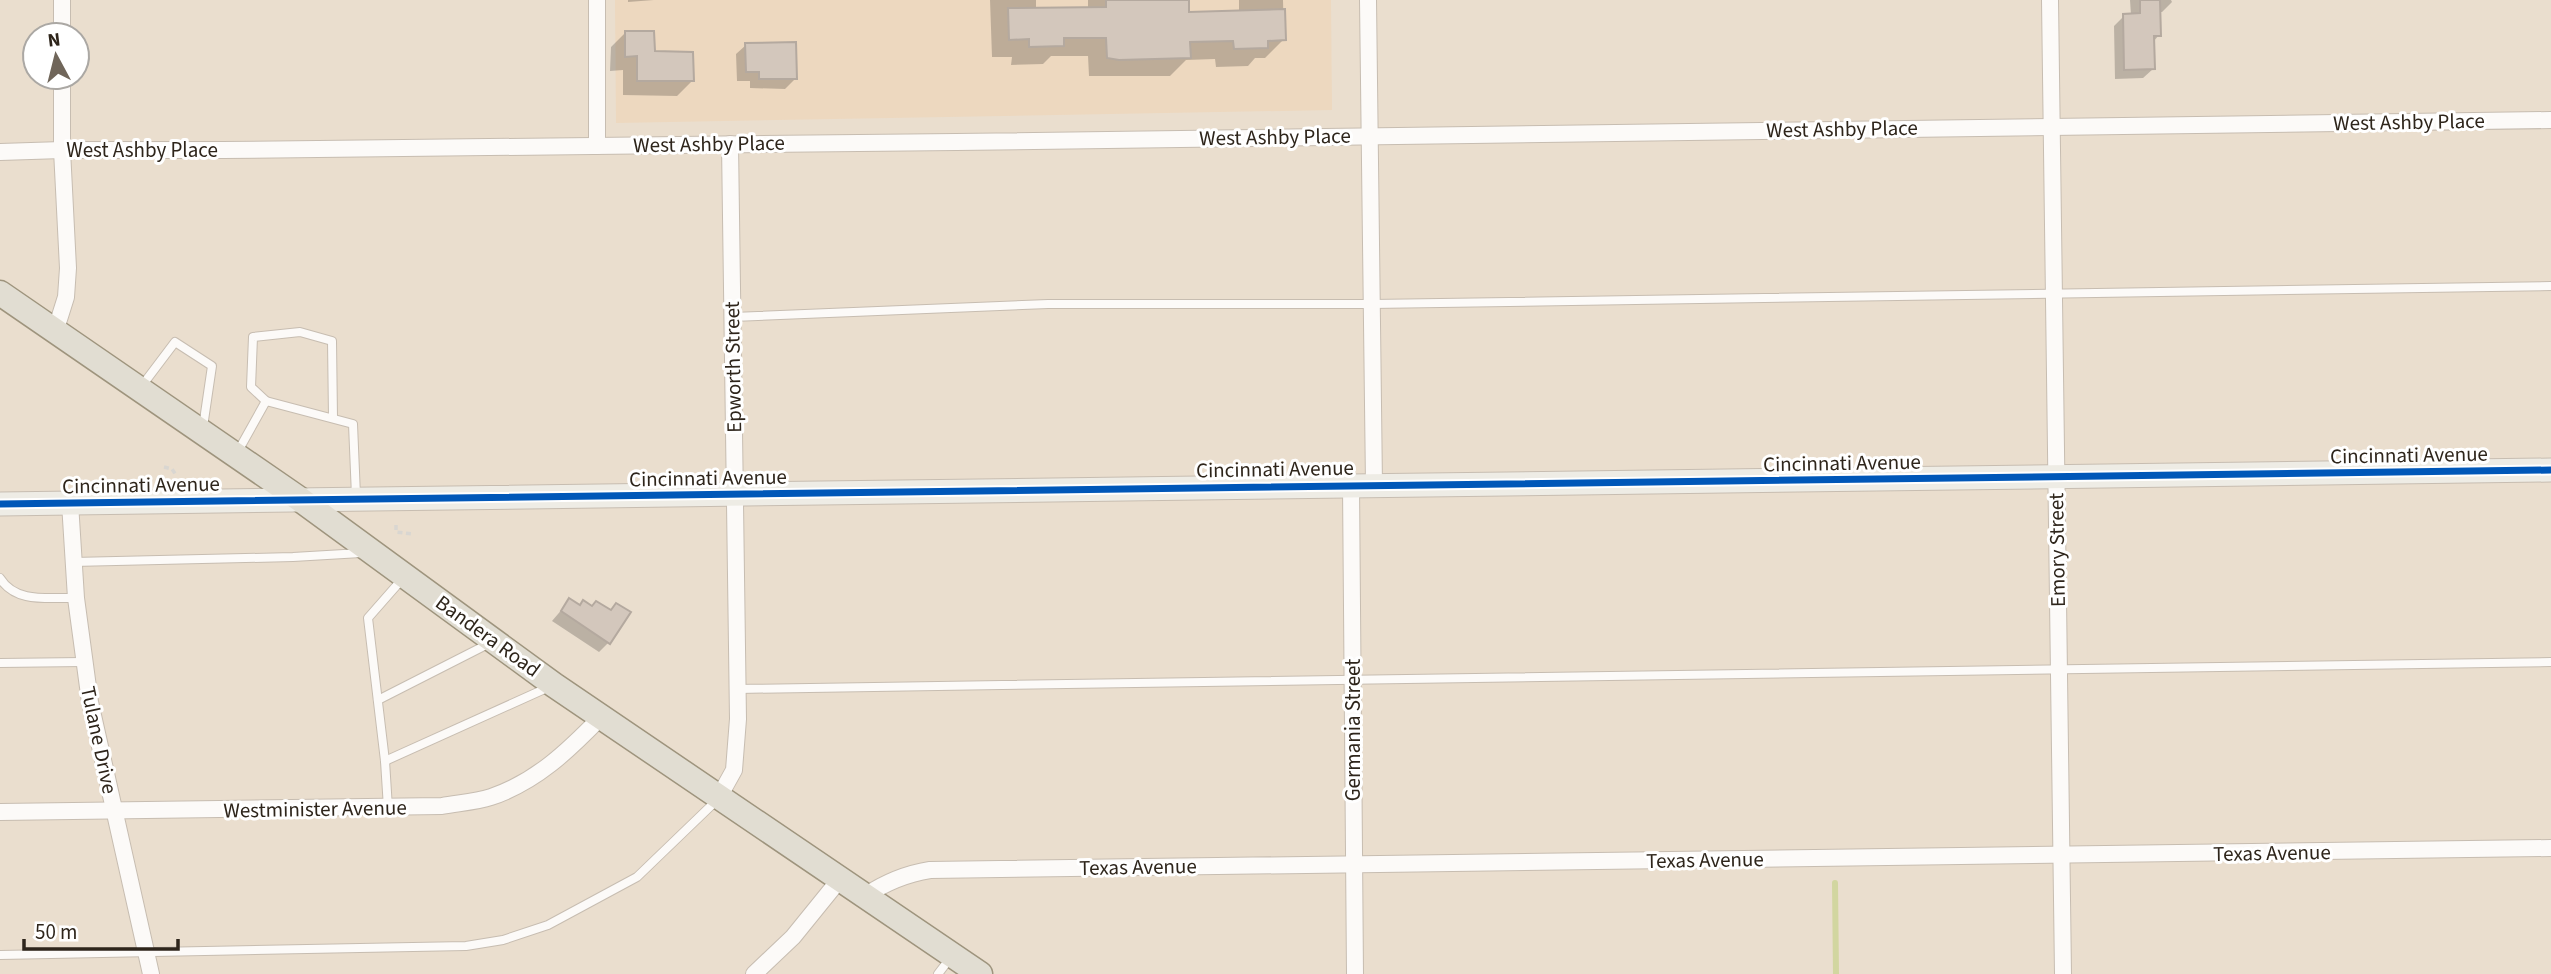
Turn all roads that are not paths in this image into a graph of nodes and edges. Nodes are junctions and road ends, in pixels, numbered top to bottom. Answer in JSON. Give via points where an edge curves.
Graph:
{"nodes":[{"id":1,"x":62,"y":0,"type":"edge"},
{"id":2,"x":597,"y":0,"type":"edge"},
{"id":3,"x":1368,"y":0,"type":"edge"},
{"id":4,"x":2050,"y":0,"type":"edge"},
{"id":5,"x":62,"y":21,"type":"edge"},
{"id":6,"x":62,"y":91,"type":"edge"},
{"id":7,"x":2551,"y":120,"type":"edge"},
{"id":8,"x":2052,"y":126,"type":"junction"},
{"id":9,"x":1370,"y":135,"type":"junction"},
{"id":10,"x":730,"y":144,"type":"junction"},
{"id":11,"x":597,"y":146,"type":"junction"},
{"id":12,"x":62,"y":150,"type":"junction"},
{"id":13,"x":0,"y":152,"type":"edge"},
{"id":14,"x":2551,"y":286,"type":"edge"},
{"id":15,"x":0,"y":293,"type":"edge"},
{"id":16,"x":2054,"y":293,"type":"junction"},
{"id":17,"x":1372,"y":304,"type":"junction"},
{"id":18,"x":733,"y":317,"type":"junction"},
{"id":19,"x":55,"y":332,"type":"junction"},
{"id":20,"x":139,"y":389,"type":"junction"},
{"id":21,"x":266,"y":401,"type":"junction"},
{"id":22,"x":333,"y":418,"type":"junction"},
{"id":23,"x":202,"y":432,"type":"junction"},
{"id":24,"x":236,"y":455,"type":"junction"},
{"id":25,"x":2551,"y":470,"type":"edge"},
{"id":26,"x":2056,"y":478,"type":"junction"},
{"id":27,"x":1363,"y":485,"type":"junction"},
{"id":28,"x":735,"y":495,"type":"junction"},
{"id":29,"x":356,"y":499,"type":"junction"},
{"id":30,"x":301,"y":500,"type":"junction"},
{"id":31,"x":70,"y":503,"type":"junction"},
{"id":32,"x":0,"y":504,"type":"edge"},
{"id":33,"x":372,"y":552,"type":"junction"},
{"id":34,"x":73,"y":562,"type":"junction"},
{"id":35,"x":405,"y":576,"type":"junction"},
{"id":36,"x":0,"y":578,"type":"edge"},
{"id":37,"x":76,"y":598,"type":"junction"},
{"id":38,"x":495,"y":640,"type":"junction"},
{"id":39,"x":83,"y":662,"type":"junction"},
{"id":40,"x":2551,"y":662,"type":"edge"},
{"id":41,"x":0,"y":663,"type":"edge"},
{"id":42,"x":2059,"y":669,"type":"junction"},
{"id":43,"x":1353,"y":681,"type":"junction"},
{"id":44,"x":554,"y":685,"type":"junction"},
{"id":45,"x":738,"y":689,"type":"junction"},
{"id":46,"x":378,"y":700,"type":"junction"},
{"id":47,"x":601,"y":717,"type":"junction"},
{"id":48,"x":386,"y":761,"type":"junction"},
{"id":49,"x":719,"y":797,"type":"junction"},
{"id":50,"x":388,"y":808,"type":"junction"},
{"id":51,"x":114,"y":811,"type":"junction"},
{"id":52,"x":0,"y":812,"type":"edge"},
{"id":53,"x":2551,"y":848,"type":"edge"},
{"id":54,"x":2063,"y":856,"type":"junction"},
{"id":55,"x":1353,"y":863,"type":"junction"},
{"id":56,"x":840,"y":879,"type":"junction"},
{"id":57,"x":865,"y":895,"type":"junction"},
{"id":58,"x":147,"y":954,"type":"junction"},
{"id":59,"x":0,"y":955,"type":"edge"},
{"id":60,"x":945,"y":965,"type":"edge"},
{"id":61,"x":150,"y":974,"type":"edge"},
{"id":62,"x":754,"y":974,"type":"edge"},
{"id":63,"x":980,"y":974,"type":"edge"},
{"id":64,"x":1355,"y":974,"type":"edge"},
{"id":65,"x":2063,"y":974,"type":"edge"}],
"edges":[{"from":1,"to":5,"type":"street"},
{"from":2,"to":11,"type":"street"},
{"from":3,"to":9,"type":"street","name":"Germania Street"},
{"from":4,"to":8,"type":"street","name":"Emory Street"},
{"from":6,"to":12,"type":"street"},
{"from":7,"to":8,"type":"street","name":"West Ashby Place"},
{"from":8,"to":9,"type":"street","name":"West Ashby Place"},
{"from":8,"to":16,"type":"street","name":"Emory Street"},
{"from":9,"to":10,"type":"street","name":"West Ashby Place"},
{"from":9,"to":17,"type":"street","name":"Germania Street"},
{"from":10,"to":11,"type":"street","name":"West Ashby Place"},
{"from":10,"to":18,"type":"street","name":"Epworth Street"},
{"from":11,"to":12,"type":"street","name":"West Ashby Place"},
{"from":12,"to":13,"type":"street","name":"West Ashby Place"},
{"from":12,"to":19,"type":"street","via":[[68,268],[66,297]]},
{"from":14,"to":16,"type":"lane"},
{"from":15,"to":19,"type":"main road","name":"Bandera Road"},
{"from":16,"to":17,"type":"lane"},
{"from":16,"to":26,"type":"street","name":"Emory Street"},
{"from":17,"to":18,"type":"lane","via":[[1048,303]]},
{"from":17,"to":27,"type":"street","name":"Germania Street"},
{"from":18,"to":28,"type":"street","name":"Epworth Street"},
{"from":19,"to":20,"type":"main road","name":"Bandera Road"},
{"from":20,"to":23,"type":"main road","name":"Bandera Road"},
{"from":20,"to":23,"type":"lane","via":[[175,342],[212,366]]},
{"from":21,"to":22,"type":"lane"},
{"from":21,"to":22,"type":"lane","via":[[251,387],[253,337],[300,332],[332,341]]},
{"from":21,"to":24,"type":"lane"},
{"from":22,"to":29,"type":"lane","via":[[353,424]]},
{"from":23,"to":24,"type":"main road","name":"Bandera Road"},
{"from":24,"to":30,"type":"main road","name":"Bandera Road"},
{"from":25,"to":26,"type":"street","name":"Cincinnati Avenue"},
{"from":26,"to":27,"type":"street","name":"Cincinnati Avenue"},
{"from":26,"to":42,"type":"street","name":"Emory Street"},
{"from":27,"to":28,"type":"street","name":"Cincinnati Avenue"},
{"from":27,"to":43,"type":"street","name":"Germania Street"},
{"from":28,"to":29,"type":"street","name":"Cincinnati Avenue"},
{"from":28,"to":45,"type":"street","name":"Epworth Street"},
{"from":29,"to":30,"type":"street","name":"Cincinnati Avenue"},
{"from":30,"to":31,"type":"street","name":"Cincinnati Avenue"},
{"from":30,"to":33,"type":"main road","name":"Bandera Road"},
{"from":31,"to":32,"type":"street","name":"Cincinnati Avenue"},
{"from":31,"to":34,"type":"street","name":"Tulane Drive"},
{"from":33,"to":34,"type":"lane"},
{"from":33,"to":35,"type":"main road","name":"Bandera Road"},
{"from":34,"to":37,"type":"street","name":"Tulane Drive"},
{"from":35,"to":38,"type":"main road","name":"Bandera Road"},
{"from":35,"to":46,"type":"lane","via":[[368,618]]},
{"from":36,"to":37,"type":"lane","via":[[11,591],[25,597]]},
{"from":37,"to":39,"type":"street","name":"Tulane Drive"},
{"from":38,"to":44,"type":"main road","name":"Bandera Road"},
{"from":38,"to":46,"type":"lane"},
{"from":39,"to":41,"type":"lane"},
{"from":39,"to":51,"type":"street","name":"Tulane Drive"},
{"from":40,"to":42,"type":"lane"},
{"from":42,"to":43,"type":"lane"},
{"from":42,"to":54,"type":"street","name":"Emory Street"},
{"from":43,"to":45,"type":"lane"},
{"from":43,"to":55,"type":"street","name":"Germania Street"},
{"from":44,"to":47,"type":"main road","name":"Bandera Road"},
{"from":44,"to":48,"type":"lane"},
{"from":45,"to":49,"type":"street","name":"Epworth Street","via":[[737,755]]},
{"from":46,"to":48,"type":"lane"},
{"from":47,"to":49,"type":"main road","name":"Bandera Road"},
{"from":47,"to":50,"type":"street","name":"Westminister Avenue","via":[[567,752],[510,790],[442,806]]},
{"from":48,"to":50,"type":"lane"},
{"from":49,"to":56,"type":"main road","name":"Bandera Road"},
{"from":49,"to":58,"type":"lane","via":[[637,877],[548,925],[503,940],[466,946]]},
{"from":50,"to":51,"type":"street","name":"Westminister Avenue"},
{"from":51,"to":52,"type":"street","name":"Westminister Avenue"},
{"from":51,"to":58,"type":"street","name":"Tulane Drive"},
{"from":53,"to":54,"type":"street","name":"Texas Avenue"},
{"from":54,"to":55,"type":"street","name":"Texas Avenue"},
{"from":54,"to":65,"type":"street","name":"Emory Street"},
{"from":55,"to":57,"type":"street","name":"Texas Avenue","via":[[930,870],[890,880]]},
{"from":55,"to":64,"type":"street","name":"Germania Street"},
{"from":56,"to":57,"type":"main road","name":"Bandera Road"},
{"from":56,"to":62,"type":"street","via":[[793,937]]},
{"from":57,"to":60,"type":"main road","name":"Bandera Road"},
{"from":58,"to":59,"type":"lane"},
{"from":58,"to":61,"type":"street","name":"Tulane Drive"},
{"from":60,"to":63,"type":"main road","name":"Bandera Road"}]}
